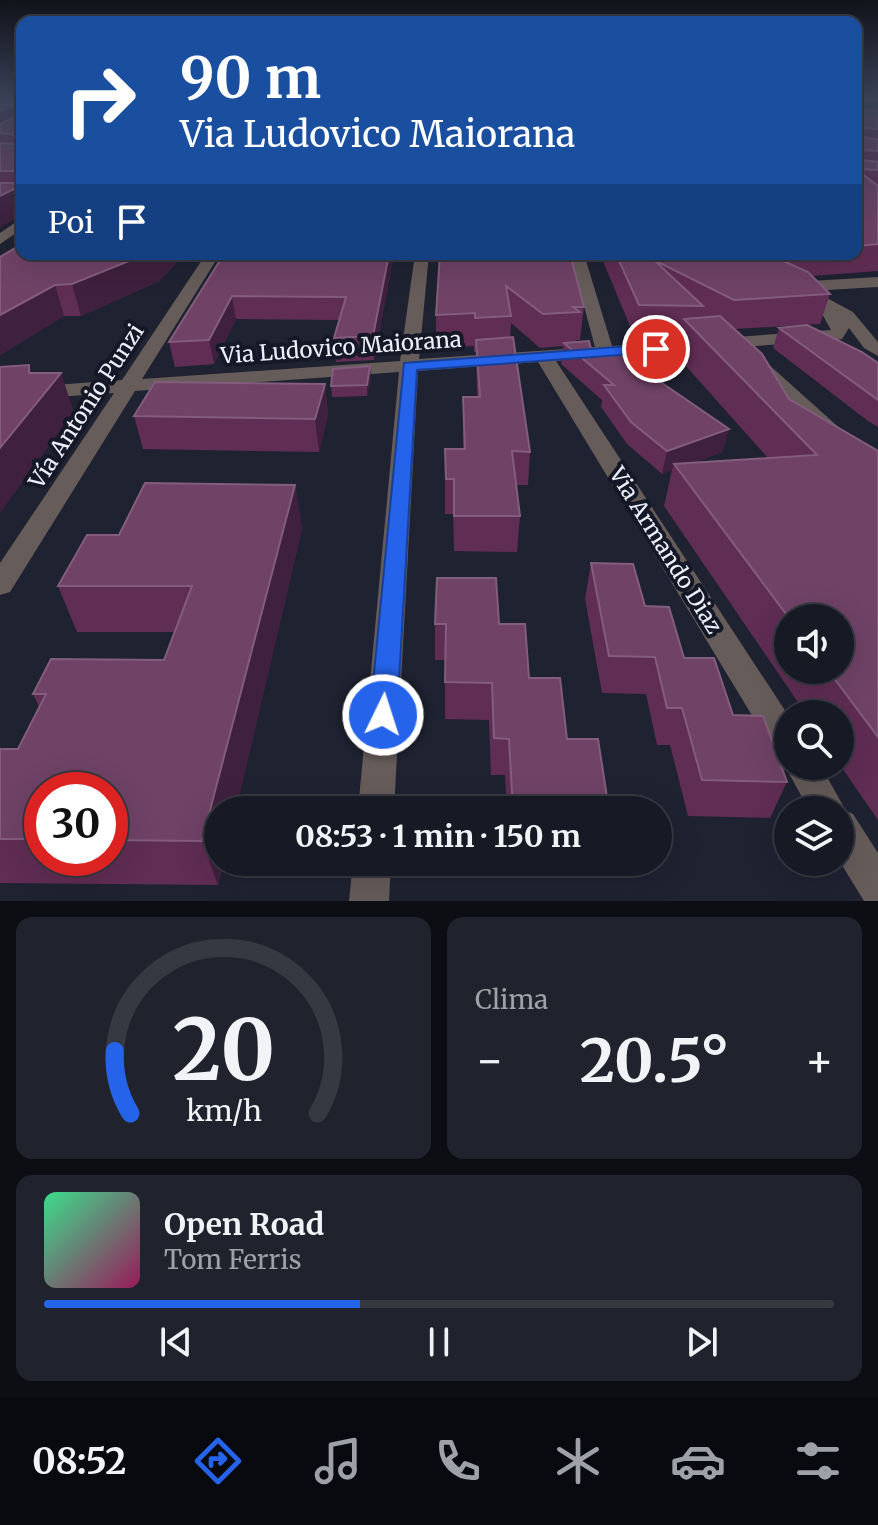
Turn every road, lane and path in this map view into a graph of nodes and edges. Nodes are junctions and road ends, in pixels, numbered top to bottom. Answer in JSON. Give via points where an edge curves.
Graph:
{"nodes":[{"id":1,"x":209,"y":260,"type":"edge"},
{"id":2,"x":421,"y":260,"type":"edge"},
{"id":3,"x":579,"y":260,"type":"edge"},
{"id":4,"x":878,"y":282,"type":"edge"},
{"id":5,"x":823,"y":301,"type":"junction"},
{"id":6,"x":815,"y":338,"type":"junction"},
{"id":7,"x":734,"y":344,"type":"junction"},
{"id":8,"x":878,"y":351,"type":"edge"},
{"id":9,"x":605,"y":352,"type":"junction"},
{"id":10,"x":837,"y":352,"type":"edge"},
{"id":11,"x":544,"y":356,"type":"junction"},
{"id":12,"x":409,"y":366,"type":"junction"},
{"id":13,"x":128,"y":386,"type":"junction"},
{"id":14,"x":0,"y":395,"type":"edge"},
{"id":15,"x":845,"y":444,"type":"edge"},
{"id":16,"x":0,"y":585,"type":"edge"},
{"id":17,"x":774,"y":722,"type":"edge"},
{"id":18,"x":377,"y":796,"type":"edge"},
{"id":19,"x":854,"y":849,"type":"edge"},
{"id":20,"x":371,"y":876,"type":"edge"},
{"id":21,"x":878,"y":888,"type":"edge"},
{"id":22,"x":369,"y":901,"type":"edge"}],
"edges":[{"from":1,"to":13,"type":"street","name":"Vía Antonio Punzi"},
{"from":2,"to":12,"type":"street"},
{"from":3,"to":9,"type":"street"},
{"from":4,"to":5,"type":"street","via":[[786,285]]},
{"from":5,"to":6,"type":"street","via":[[841,329],[836,335]]},
{"from":5,"to":8,"type":"street","via":[[854,319]]},
{"from":6,"to":7,"type":"street","name":"Via Ludovico Maiorana"},
{"from":6,"to":10,"type":"street"},
{"from":7,"to":9,"type":"street","name":"Via Ludovico Maiorana"},
{"from":7,"to":15,"type":"street"},
{"from":9,"to":11,"type":"street","name":"Via Ludovico Maiorana"},
{"from":11,"to":12,"type":"street","name":"Via Ludovico Maiorana"},
{"from":11,"to":17,"type":"street","name":"Via Armando Diaz"},
{"from":12,"to":13,"type":"street","name":"Via Ludovico Maiorana"},
{"from":12,"to":18,"type":"street"},
{"from":13,"to":14,"type":"street","name":"Via Ludovico Maiorana"},
{"from":13,"to":16,"type":"street","name":"Vía Antonio Punzi"},
{"from":19,"to":21,"type":"street"},
{"from":20,"to":22,"type":"street"}]}
